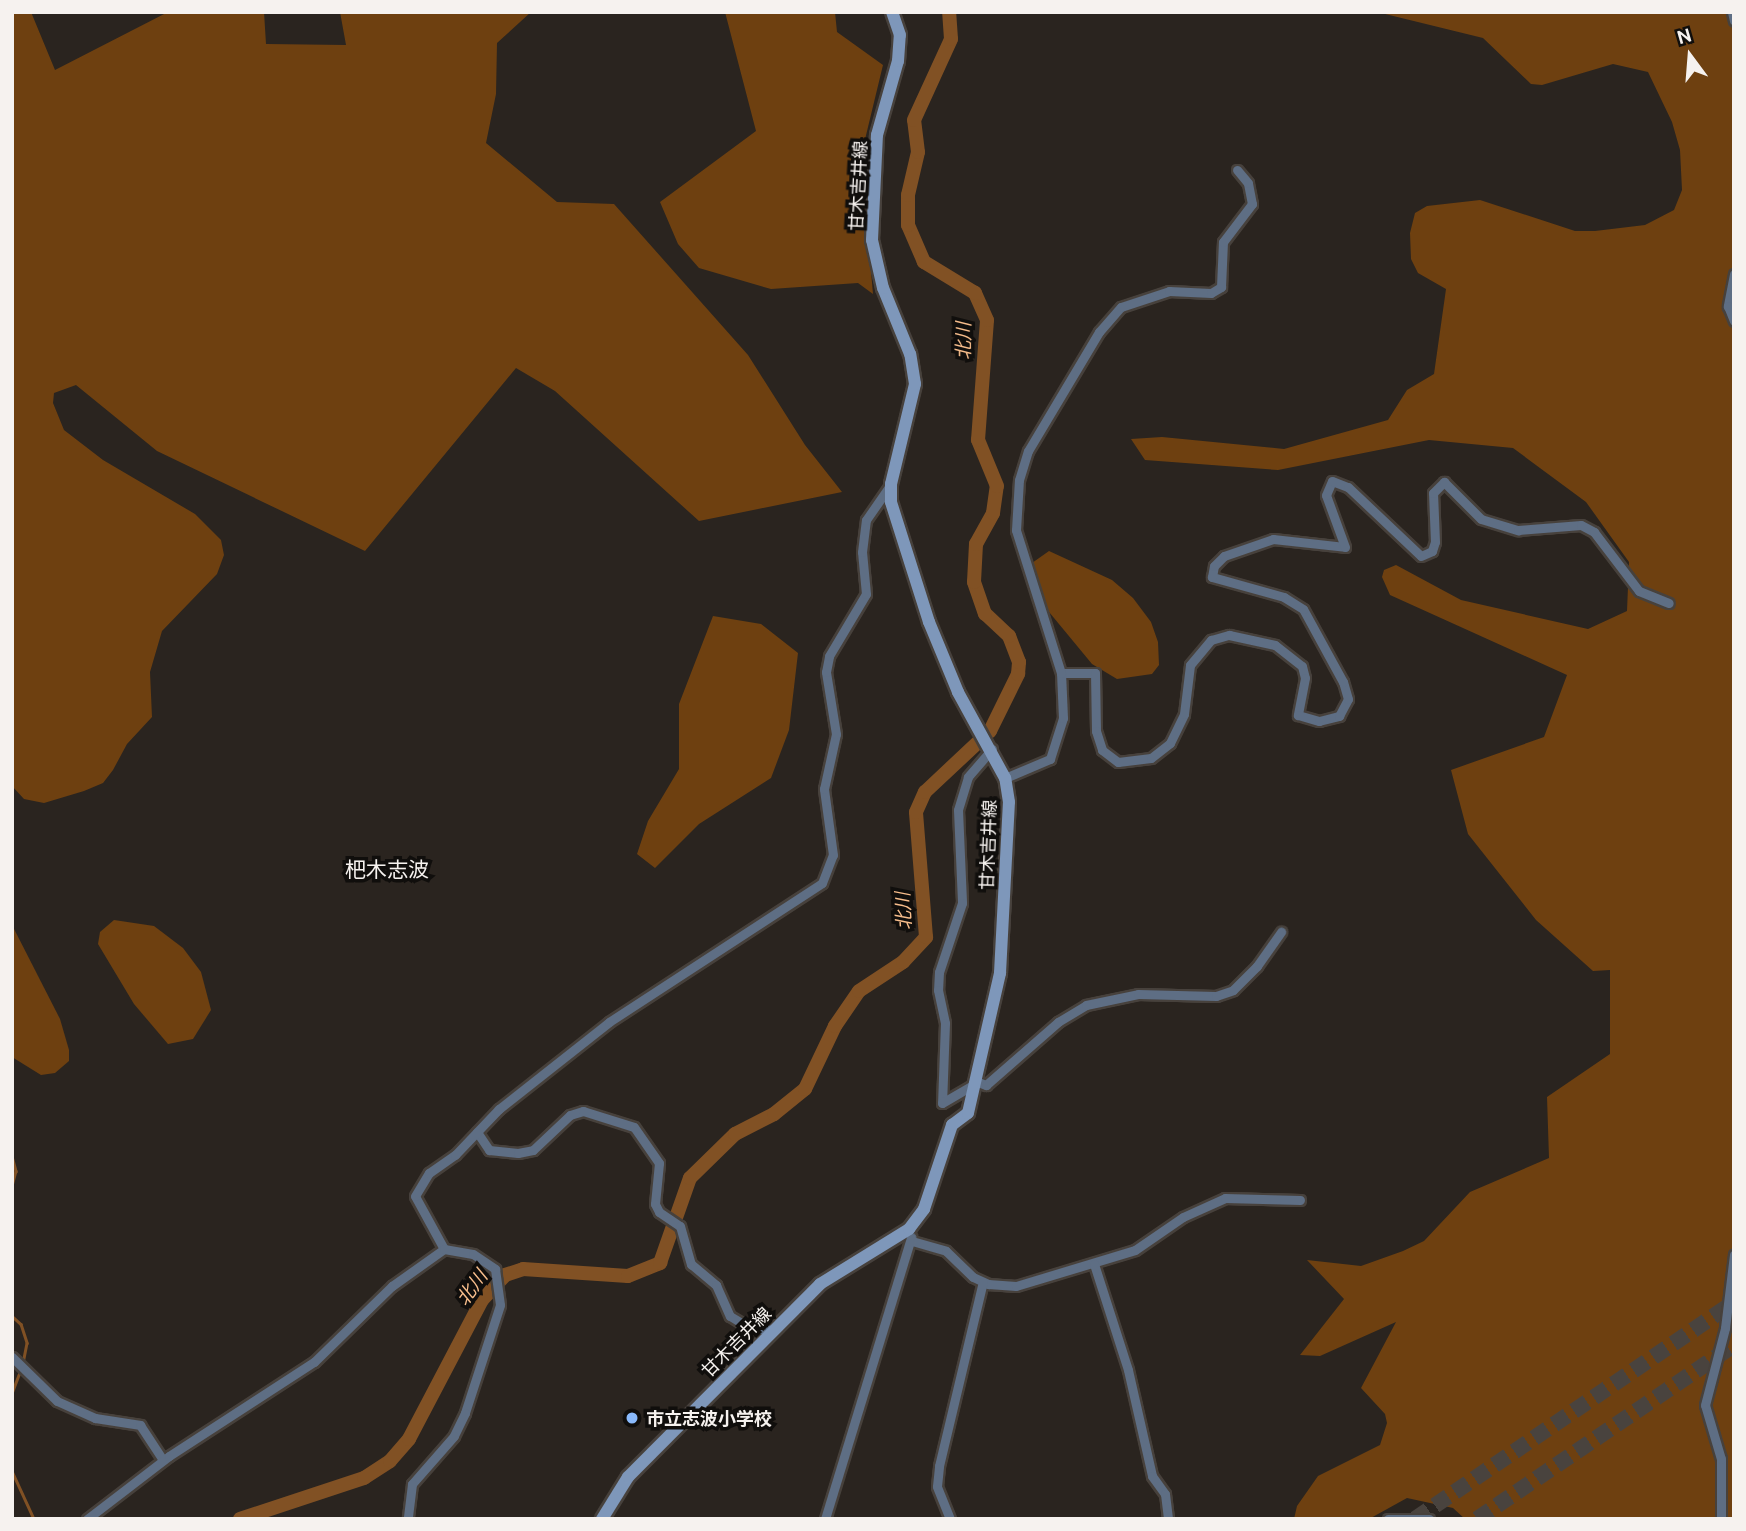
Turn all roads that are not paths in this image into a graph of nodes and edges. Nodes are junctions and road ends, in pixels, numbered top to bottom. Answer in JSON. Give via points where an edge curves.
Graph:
{"nodes":[{"id":1,"x":892,"y":12,"type":"edge"},
{"id":2,"x":1732,"y":12,"type":"edge"},
{"id":3,"x":1734,"y":21,"type":"edge"},
{"id":4,"x":1237,"y":170,"type":"dead end"},
{"id":5,"x":1734,"y":274,"type":"edge"},
{"id":6,"x":1734,"y":321,"type":"edge"},
{"id":7,"x":891,"y":484,"type":"junction"},
{"id":8,"x":1669,"y":603,"type":"dead end"},
{"id":9,"x":1061,"y":673,"type":"junction"},
{"id":10,"x":992,"y":749,"type":"junction"},
{"id":11,"x":1005,"y":778,"type":"junction"},
{"id":12,"x":1281,"y":932,"type":"dead end"},
{"id":13,"x":978,"y":1082,"type":"junction"},
{"id":14,"x":477,"y":1132,"type":"junction"},
{"id":15,"x":1300,"y":1200,"type":"dead end"},
{"id":16,"x":911,"y":1235,"type":"junction"},
{"id":17,"x":444,"y":1249,"type":"junction"},
{"id":18,"x":1734,"y":1255,"type":"edge"},
{"id":19,"x":1094,"y":1264,"type":"junction"},
{"id":20,"x":983,"y":1282,"type":"junction"},
{"id":21,"x":773,"y":1330,"type":"junction"},
{"id":22,"x":12,"y":1357,"type":"edge"},
{"id":23,"x":163,"y":1460,"type":"junction"},
{"id":24,"x":87,"y":1519,"type":"edge"},
{"id":25,"x":408,"y":1519,"type":"edge"},
{"id":26,"x":602,"y":1519,"type":"edge"},
{"id":27,"x":825,"y":1519,"type":"edge"},
{"id":28,"x":950,"y":1519,"type":"edge"},
{"id":29,"x":1168,"y":1519,"type":"edge"},
{"id":30,"x":1388,"y":1519,"type":"edge"},
{"id":31,"x":1429,"y":1519,"type":"edge"},
{"id":32,"x":1721,"y":1519,"type":"edge"}],
"edges":[{"from":1,"to":7,"type":"main road","name":"甘木吉井線","via":[[900,35],[898,61],[877,135],[872,240],[883,288],[910,354],[915,384]]},
{"from":2,"to":3,"type":"street"},
{"from":4,"to":9,"type":"street","via":[[1248,184],[1252,204],[1223,242],[1221,287],[1211,293],[1169,291],[1122,307],[1099,332],[1023,464],[1016,530]]},
{"from":5,"to":6,"type":"street","via":[[1728,306]]},
{"from":7,"to":10,"type":"main road","name":"甘木吉井線","via":[[898,528],[929,622],[958,692]]},
{"from":7,"to":14,"type":"street","via":[[866,520],[862,552],[866,594],[827,664],[826,688],[836,734],[824,789],[833,855],[822,883],[609,1021]]},
{"from":8,"to":9,"type":"street","via":[[1639,591],[1594,532],[1581,525],[1518,530],[1481,519],[1444,482],[1433,493],[1435,542],[1432,551],[1421,556],[1348,486],[1332,481],[1325,495],[1345,547],[1273,539],[1224,556],[1214,566],[1212,577],[1284,597],[1303,609],[1343,681],[1348,699],[1339,716],[1319,722],[1298,715],[1305,678],[1302,666],[1275,645],[1229,635],[1211,640],[1190,665],[1184,714],[1170,743],[1151,758],[1118,761],[1102,750],[1096,731],[1094,673]]},
{"from":9,"to":11,"type":"street","via":[[1063,718],[1055,752],[1041,766]]},
{"from":10,"to":11,"type":"main road","name":"甘木吉井線"},
{"from":10,"to":13,"type":"street","via":[[961,793],[962,903],[942,961],[938,990],[946,1046],[939,1099],[948,1102]]},
{"from":11,"to":13,"type":"main road","name":"甘木吉井線","via":[[1009,802],[1000,973]]},
{"from":12,"to":13,"type":"street","via":[[1257,967],[1233,990],[1209,996],[1138,994],[1086,1005],[1058,1022],[986,1085]]},
{"from":13,"to":16,"type":"main road","name":"甘木吉井線","via":[[968,1113],[952,1125]]},
{"from":14,"to":17,"type":"street","via":[[429,1173],[415,1196]]},
{"from":14,"to":21,"type":"street","via":[[489,1150],[518,1153],[533,1150],[570,1115],[583,1111],[634,1127],[659,1163],[655,1204],[680,1226],[691,1264],[716,1285],[730,1316],[750,1328]]},
{"from":15,"to":19,"type":"street","via":[[1224,1198],[1183,1217],[1147,1244]]},
{"from":16,"to":20,"type":"street","via":[[946,1251]]},
{"from":16,"to":21,"type":"main road","name":"甘木吉井線","via":[[820,1284]]},
{"from":16,"to":27,"type":"street"},
{"from":17,"to":23,"type":"street","via":[[393,1286],[314,1362]]},
{"from":17,"to":25,"type":"street","via":[[488,1260],[495,1269],[500,1305],[465,1413],[454,1436],[412,1485]]},
{"from":18,"to":32,"type":"street","via":[[1726,1328],[1705,1405],[1721,1459]]},
{"from":19,"to":20,"type":"street","via":[[1016,1286]]},
{"from":19,"to":29,"type":"street","via":[[1128,1370],[1152,1476],[1167,1501]]},
{"from":20,"to":28,"type":"street","via":[[939,1466],[937,1486]]},
{"from":21,"to":26,"type":"main road","name":"甘木吉井線","via":[[628,1477]]},
{"from":22,"to":23,"type":"street","via":[[47,1392],[74,1410],[140,1425]]},
{"from":23,"to":24,"type":"street"},
{"from":30,"to":31,"type":"street"}]}
